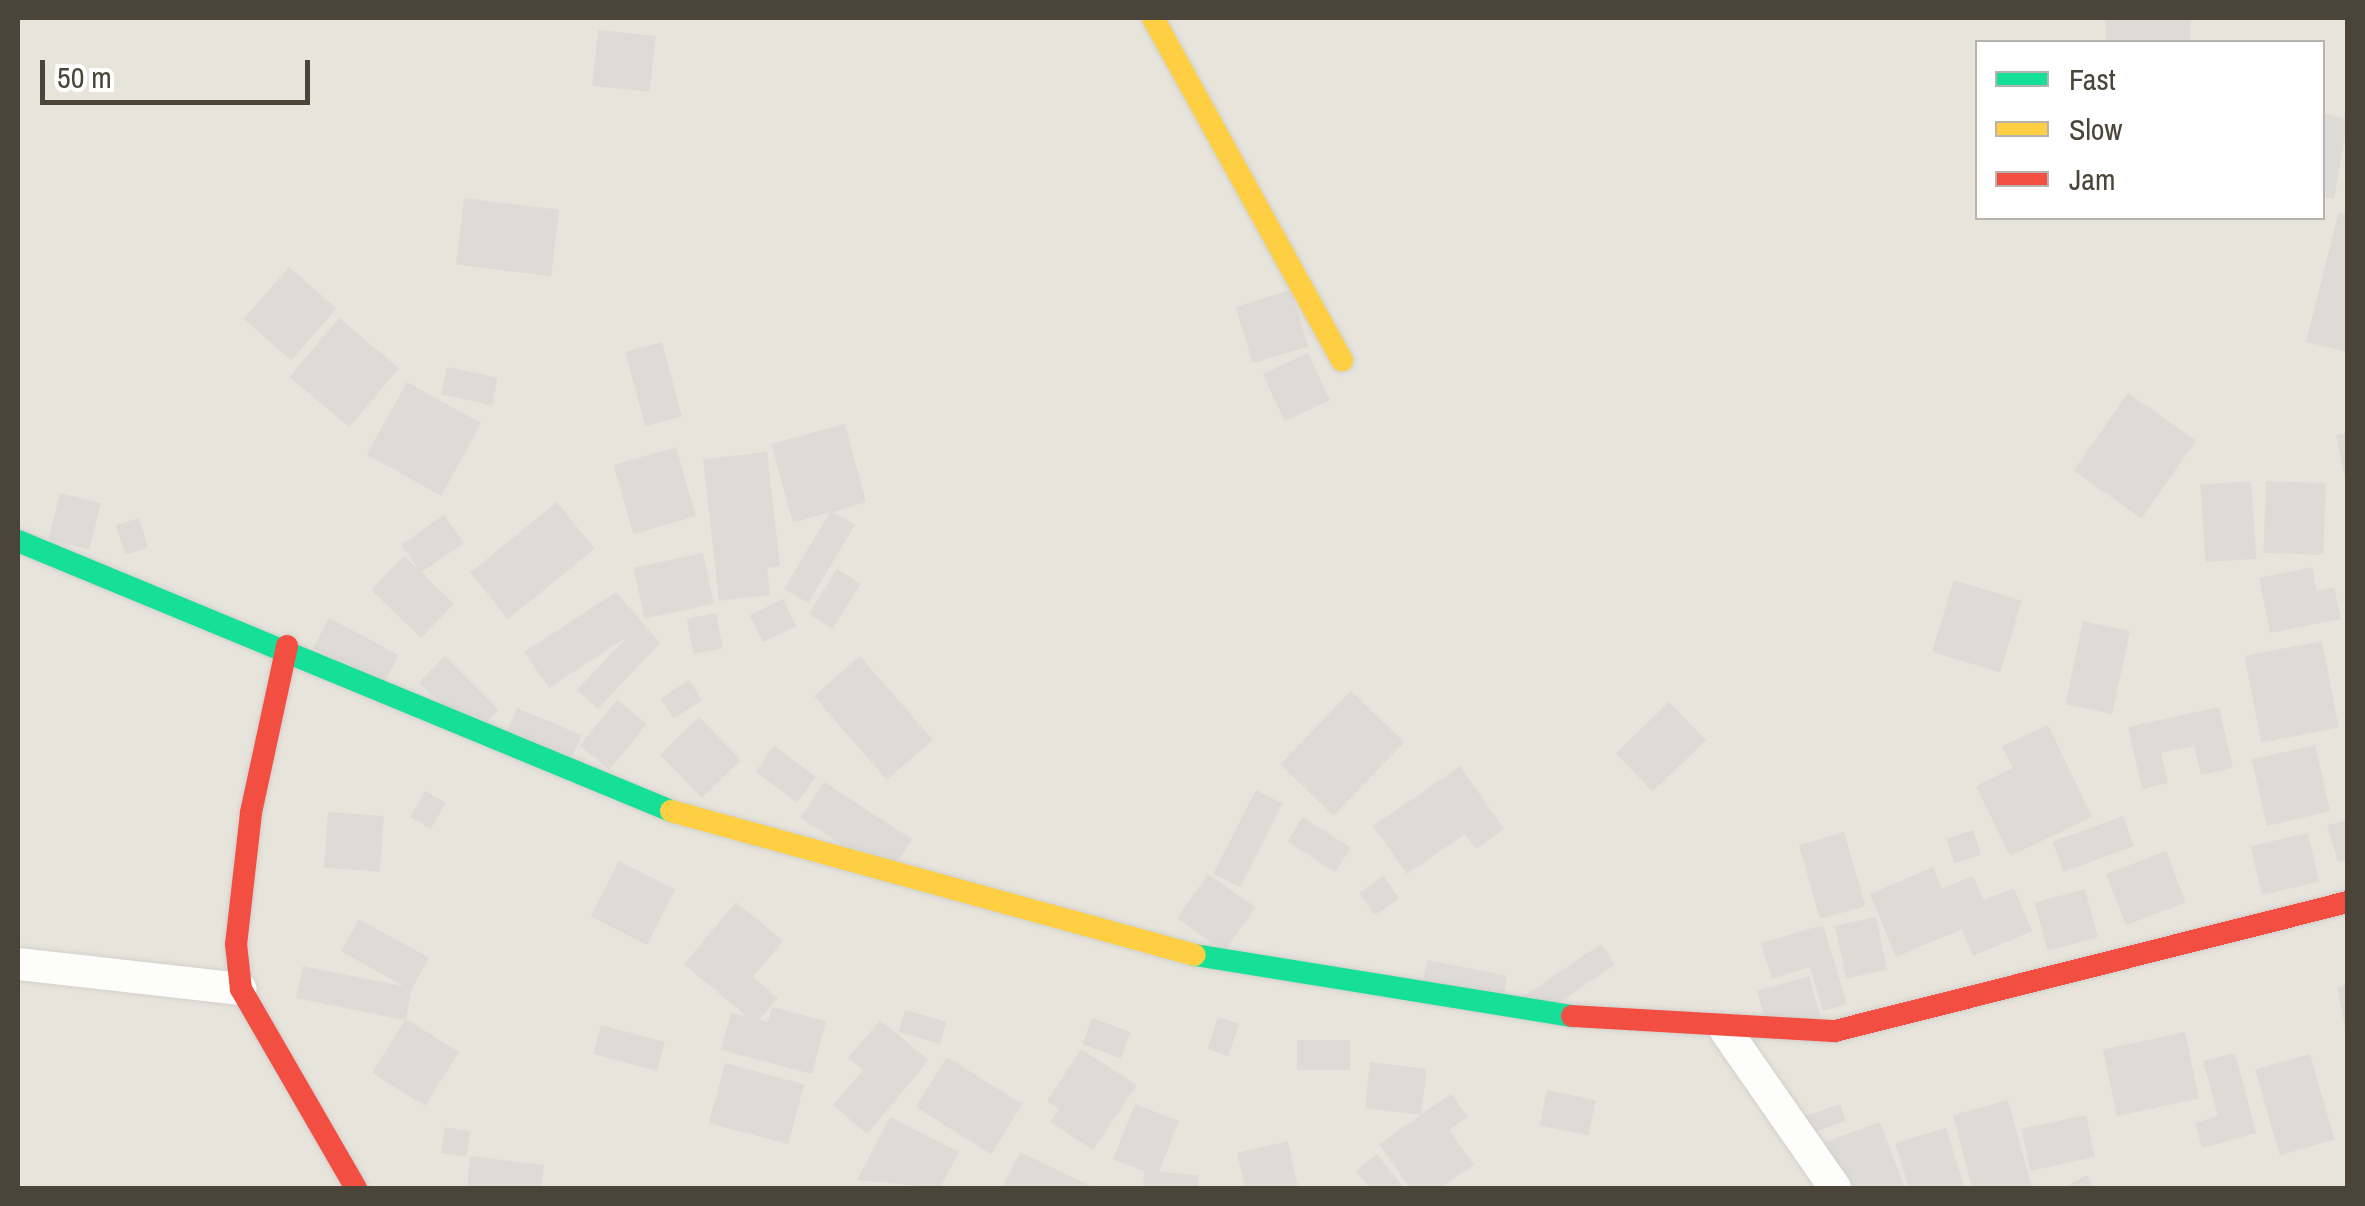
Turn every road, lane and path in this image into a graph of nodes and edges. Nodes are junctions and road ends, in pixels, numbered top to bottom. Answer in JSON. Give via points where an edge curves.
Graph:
{"nodes":[{"id":1,"x":1154,"y":18,"type":"edge"},
{"id":2,"x":1342,"y":360,"type":"dead end"},
{"id":3,"x":18,"y":541,"type":"edge"},
{"id":4,"x":287,"y":646,"type":"junction"},
{"id":5,"x":2348,"y":902,"type":"edge"},
{"id":6,"x":18,"y":964,"type":"edge"},
{"id":7,"x":241,"y":989,"type":"junction"},
{"id":8,"x":1726,"y":1032,"type":"junction"},
{"id":9,"x":356,"y":1188,"type":"edge"},
{"id":10,"x":1835,"y":1188,"type":"edge"}],
"edges":[{"from":1,"to":2,"type":"street"},
{"from":3,"to":4,"type":"street"},
{"from":4,"to":7,"type":"street","via":[[251,813],[236,944]]},
{"from":4,"to":8,"type":"street","via":[[580,779],[963,900],[1250,969],[1520,1012]]},
{"from":5,"to":8,"type":"street","via":[[1836,1031]]},
{"from":6,"to":7,"type":"street"},
{"from":7,"to":9,"type":"street"},
{"from":8,"to":10,"type":"street"}]}
